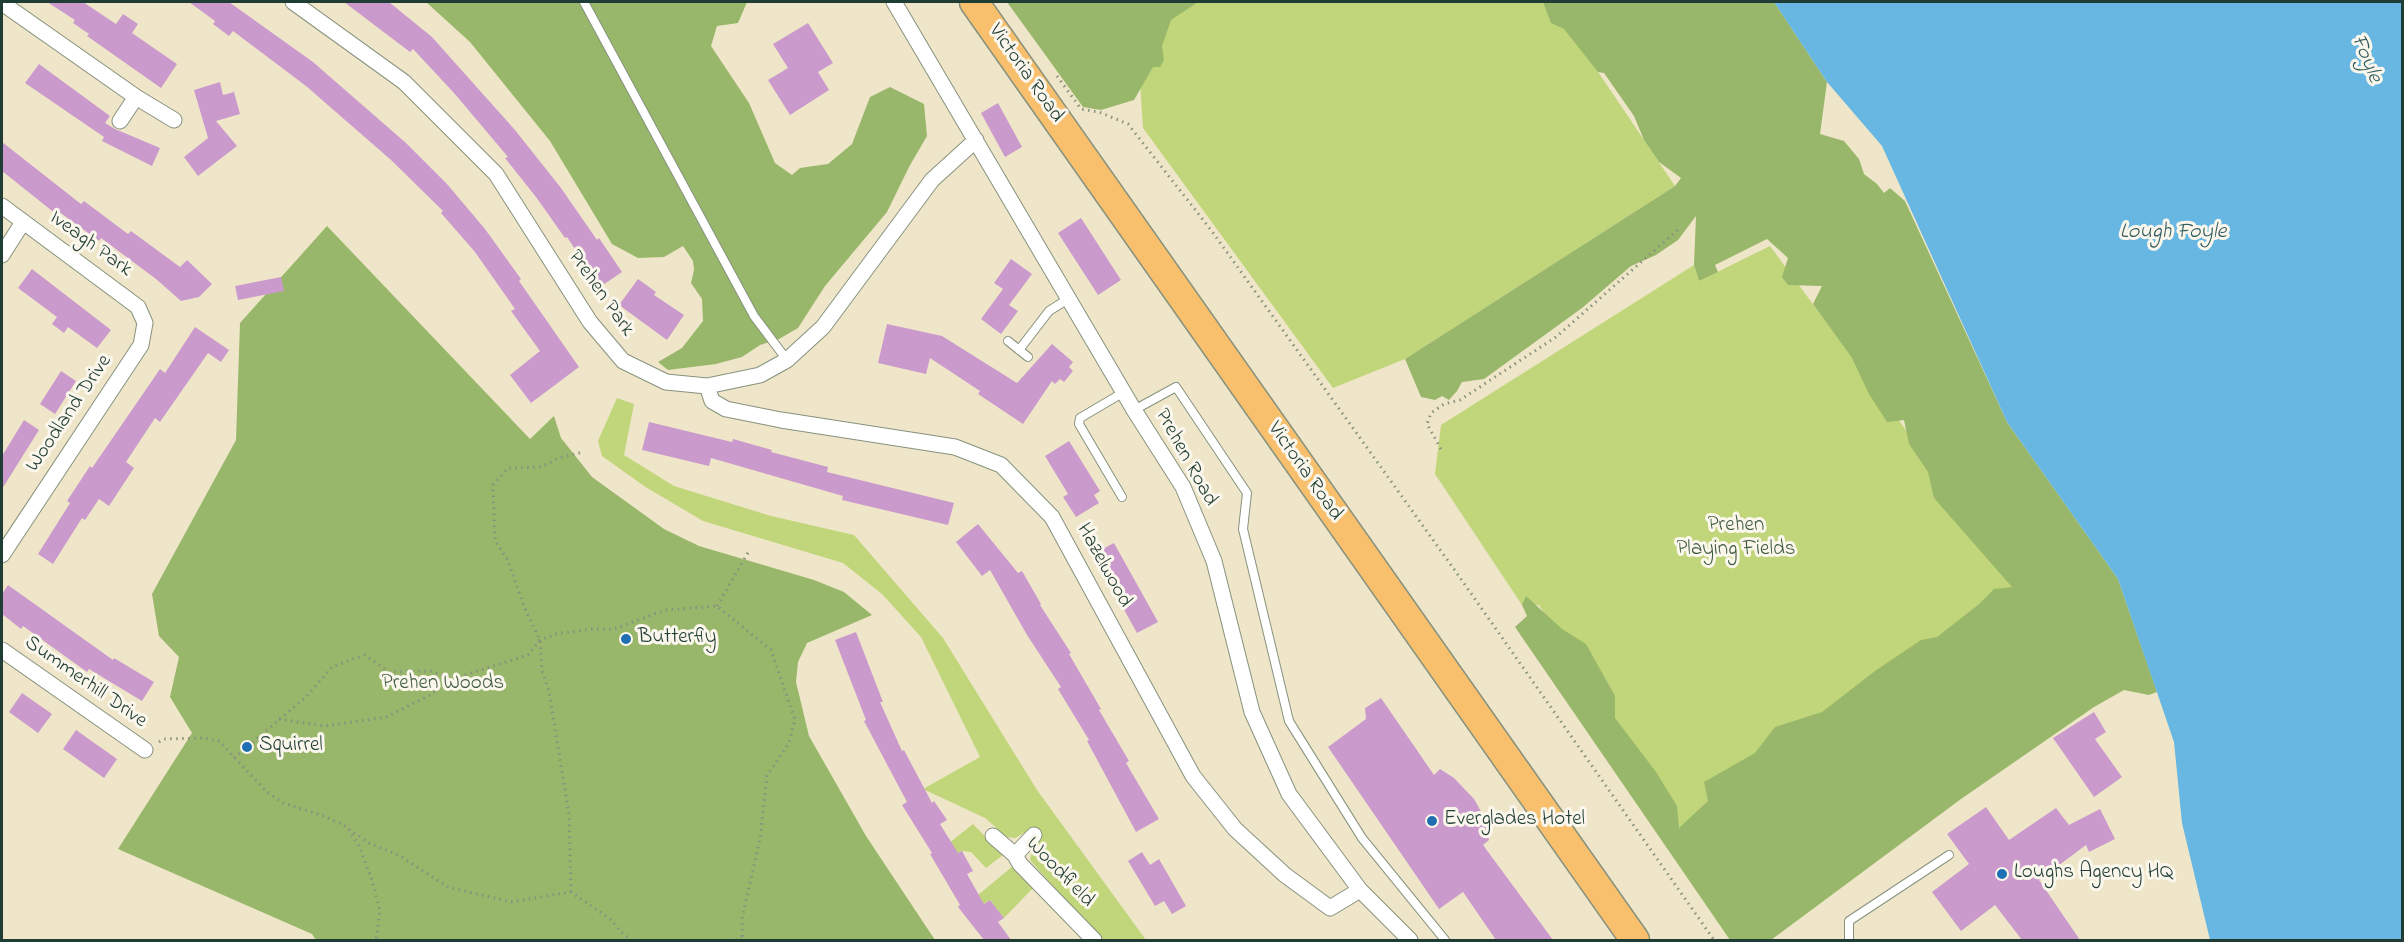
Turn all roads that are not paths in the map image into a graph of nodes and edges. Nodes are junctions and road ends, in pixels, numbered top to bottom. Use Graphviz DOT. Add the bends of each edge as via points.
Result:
graph roads {
  1 [pos="293,2"];
  2 [pos="584,2"];
  3 [pos="894,2"];
  4 [pos="974,2"];
  5 [pos="2,3"];
  6 [pos="136,97"];
  7 [pos="174,120"];
  8 [pos="120,121"];
  9 [pos="976,140"];
  10 [pos="2,206"];
  11 [pos="24,222"];
  12 [pos="2,255"];
  13 [pos="1068,299"];
  14 [pos="145,324"];
  15 [pos="1008,341"];
  16 [pos="1019,350"];
  17 [pos="1028,357"];
  18 [pos="788,360"];
  19 [pos="707,386"];
  20 [pos="1124,392"];
  21 [pos="1134,410"];
  22 [pos="1122,497"];
  23 [pos="2,555"];
  24 [pos="2,650"];
  25 [pos="145,750"];
  26 [pos="1034,835"];
  27 [pos="993,836"];
  28 [pos="1015,855"];
  29 [pos="1949,855"];
  30 [pos="1360,890"];
  31 [pos="1094,940"];
  32 [pos="1410,940"];
  33 [pos="1445,940"];
  34 [pos="1635,940"];
  35 [pos="1849,940"];
  1 -- 19 [label="street, Prehen Park" via="404,82 496,174 590,322 623,361 666,382"];
  2 -- 18 [label="lane" via="754,316"];
  3 -- 9 [label="street, Prehen Road"];
  4 -- 34 [label="highway, Victoria Road"];
  5 -- 6 [label="street"];
  6 -- 7 [label="street"];
  6 -- 8 [label="street"];
  9 -- 13 [label="street, Prehen Road"];
  9 -- 18 [label="street, Prehen Park" via="932,180 823,327"];
  10 -- 11 [label="street, Iveagh Park"];
  11 -- 12 [label="street"];
  11 -- 14 [label="street, Iveagh Park" via="138,306"];
  13 -- 16 [label="lane" via="1049,311"];
  13 -- 20 [label="street, Prehen Road"];
  14 -- 23 [label="street, Woodland Drive" via="141,345"];
  15 -- 16 [label="lane"];
  16 -- 17 [label="lane"];
  18 -- 19 [label="street, Prehen Park" via="760,375"];
  19 -- 30 [label="street, Hazelwood" via="712,401 726,408 956,447 1002,465 1052,517 1193,776 1235,830 1284,875 1330,908"];
  20 -- 21 [label="street, Prehen Road"];
  20 -- 22 [label="lane" via="1080,418 1079,424"];
  21 -- 30 [label="street, Prehen Road" via="1183,487 1214,561 1252,712 1289,794"];
  21 -- 33 [label="lane" via="1176,387 1247,493 1243,529 1289,721 1362,838"];
  24 -- 25 [label="street, Summerhill Drive"];
  26 -- 28 [label="street"];
  27 -- 28 [label="street, Woodfield"];
  28 -- 31 [label="street, Woodfield"];
  29 -- 35 [label="lane" via="1850,921"];
  30 -- 32 [label="street, Prehen Road"];
}
